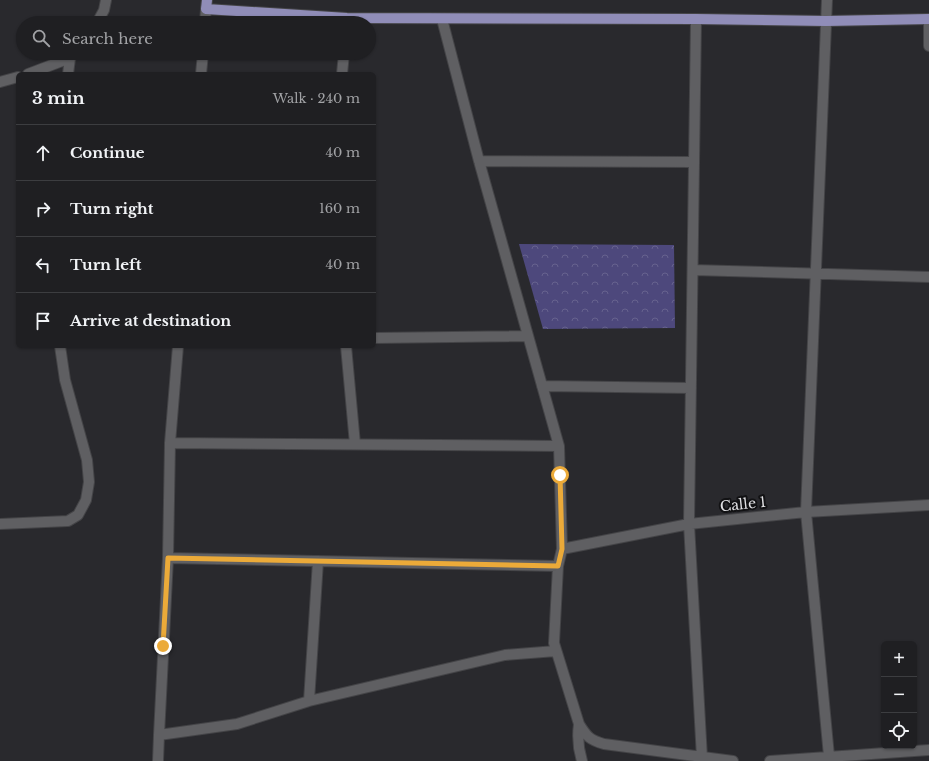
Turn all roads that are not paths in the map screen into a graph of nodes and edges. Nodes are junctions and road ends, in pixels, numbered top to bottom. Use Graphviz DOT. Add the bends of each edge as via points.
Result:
graph roads {
  1 [pos="106,0"];
  2 [pos="827,0"];
  3 [pos="207,4"];
  4 [pos="101,16"];
  5 [pos="206,16"];
  6 [pos="312,16"];
  7 [pos="696,18"];
  8 [pos="442,19"];
  9 [pos="929,19"];
  10 [pos="376,20"];
  11 [pos="826,21"];
  12 [pos="929,46"];
  13 [pos="62,60"];
  14 [pos="71,60"];
  15 [pos="202,60"];
  16 [pos="343,60"];
  17 [pos="33,72"];
  18 [pos="68,72"];
  19 [pos="201,72"];
  20 [pos="342,72"];
  21 [pos="16,78"];
  22 [pos="0,82"];
  23 [pos="479,161"];
  24 [pos="694,162"];
  25 [pos="693,270"];
  26 [pos="815,273"];
  27 [pos="929,277"];
  28 [pos="528,336"];
  29 [pos="376,338"];
  30 [pos="60,348"];
  31 [pos="178,348"];
  32 [pos="346,348"];
  33 [pos="542,386"];
  34 [pos="691,388"];
  35 [pos="170,443"];
  36 [pos="355,444"];
  37 [pos="559,446"];
  38 [pos="929,505"];
  39 [pos="806,512"];
  40 [pos="0,524"];
  41 [pos="689,524"];
  42 [pos="562,549"];
  43 [pos="168,558"];
  44 [pos="318,561"];
  45 [pos="558,566"];
  46 [pos="556,651"];
  47 [pos="309,701"];
  48 [pos="579,724"];
  49 [pos="159,735"];
  50 [pos="929,750"];
  51 [pos="829,756"];
  52 [pos="702,758"];
  53 [pos="158,761"];
  54 [pos="582,761"];
  55 [pos="733,761"];
  56 [pos="770,761"];
  1 -- 4 [label="street"];
  2 -- 11 [label="street"];
  3 -- 5 [label="street"];
  3 -- 6 [label="main road"];
  7 -- 8 [label="main road"];
  7 -- 11 [label="main road"];
  7 -- 24 [label="street"];
  8 -- 10 [label="main road"];
  8 -- 23 [label="street"];
  9 -- 11 [label="main road"];
  9 -- 12 [label="street"];
  11 -- 26 [label="street"];
  13 -- 17 [label="street"];
  14 -- 18 [label="street"];
  15 -- 19 [label="street"];
  16 -- 20 [label="street"];
  21 -- 22 [label="street"];
  23 -- 24 [label="street"];
  23 -- 28 [label="street"];
  24 -- 25 [label="street"];
  25 -- 26 [label="street"];
  25 -- 34 [label="street"];
  26 -- 27 [label="street"];
  26 -- 39 [label="street"];
  28 -- 29 [label="street"];
  28 -- 33 [label="street"];
  30 -- 40 [label="street" via="65,380 87,460 89,482 86,500 78,515 68,521"];
  31 -- 35 [label="street"];
  32 -- 36 [label="street"];
  33 -- 34 [label="street"];
  33 -- 37 [label="street"];
  34 -- 41 [label="street"];
  35 -- 36 [label="street"];
  35 -- 43 [label="street"];
  36 -- 37 [label="street"];
  37 -- 42 [label="street"];
  38 -- 39 [label="street, Calle 1"];
  39 -- 41 [label="street, Calle 1"];
  39 -- 51 [label="street"];
  41 -- 42 [label="street, Calle 1"];
  41 -- 52 [label="street"];
  42 -- 45 [label="street"];
  43 -- 44 [label="street"];
  43 -- 49 [label="street"];
  44 -- 45 [label="street"];
  44 -- 47 [label="street"];
  45 -- 46 [label="street" via="554,643"];
  46 -- 47 [label="street" via="505,654"];
  46 -- 48 [label="street"];
  47 -- 49 [label="street" via="237,724"];
  48 -- 52 [label="street" via="586,735 604,744"];
  48 -- 54 [label="street" via="577,737"];
  49 -- 53 [label="street"];
  50 -- 51 [label="street"];
  51 -- 56 [label="street"];
  52 -- 55 [label="street"];
}
